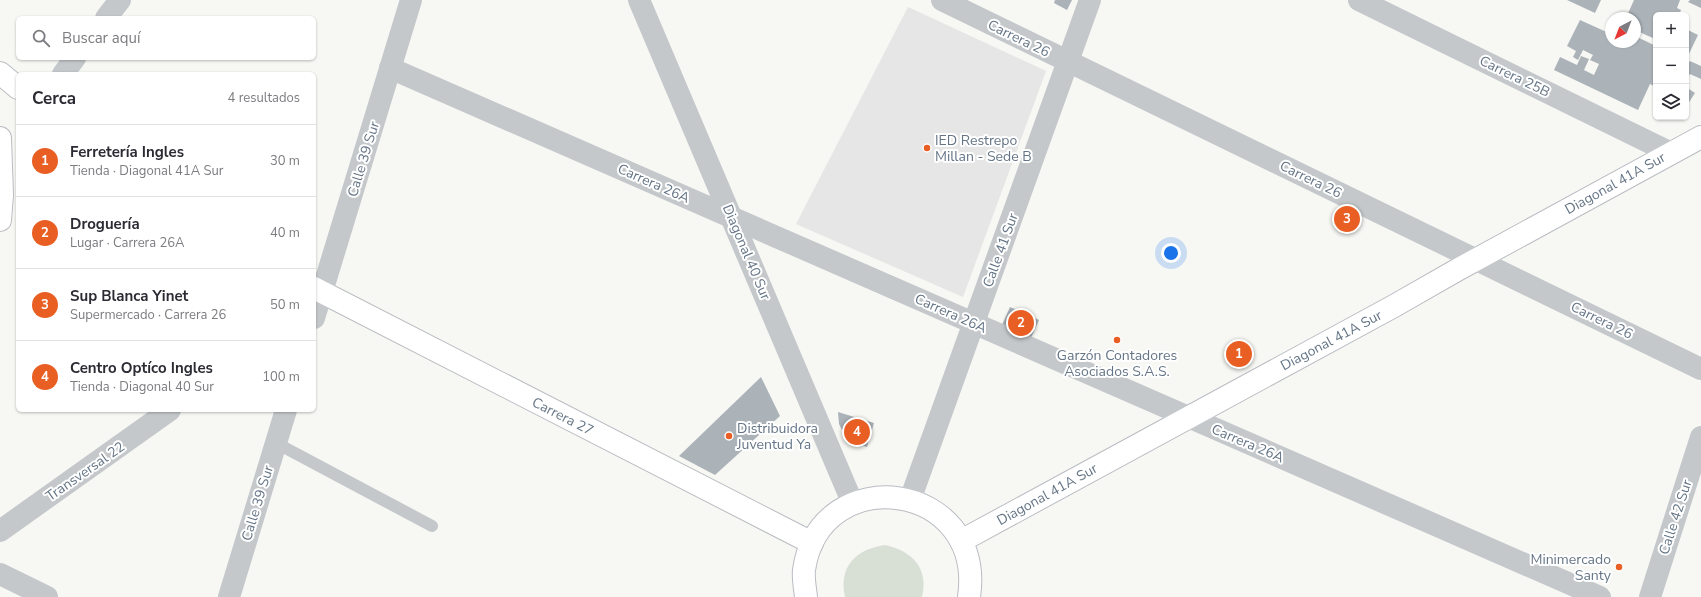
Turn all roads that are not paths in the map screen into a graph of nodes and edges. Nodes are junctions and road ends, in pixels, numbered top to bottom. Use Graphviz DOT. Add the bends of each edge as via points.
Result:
graph roads {
  1 [pos="120,0"];
  2 [pos="411,0"];
  3 [pos="640,0"];
  4 [pos="942,0"];
  5 [pos="1090,0"];
  6 [pos="1359,0"];
  7 [pos="108,16"];
  8 [pos="74,60"];
  9 [pos="1068,61"];
  10 [pos="390,68"];
  11 [pos="64,72"];
  12 [pos="0,73"];
  13 [pos="16,86"];
  14 [pos="1701,137"];
  15 [pos="0,138"];
  16 [pos="1671,153"];
  17 [pos="732,217"];
  18 [pos="0,220"];
  19 [pos="1476,259"];
  20 [pos="317,293"];
  21 [pos="974,323"];
  22 [pos="1701,369"];
  23 [pos="167,412"];
  24 [pos="285,412"];
  25 [pos="1188,417"];
  26 [pos="1701,436"];
  27 [pos="276,443"];
  28 [pos="910,500"];
  29 [pos="853,504"];
  30 [pos="432,526"];
  31 [pos="0,531"];
  32 [pos="961,541"];
  33 [pos="812,544"];
  34 [pos="0,574"];
  35 [pos="47,597"];
  36 [pos="228,597"];
  37 [pos="806,597"];
  38 [pos="968,597"];
  39 [pos="1600,597"];
  40 [pos="1650,597"];
  1 -- 7 [label="street"];
  2 -- 10 [label="street, Calle 39 Sur"];
  3 -- 17 [label="street, Diagonal 40 Sur"];
  4 -- 9 [label="street, Carrera 26"];
  5 -- 9 [label="street, Calle 41 Sur"];
  6 -- 16 [label="street, Carrera 25B"];
  8 -- 11 [label="street"];
  9 -- 19 [label="street, Carrera 26"];
  9 -- 21 [label="street, Calle 41 Sur"];
  10 -- 17 [label="street, Carrera 26A"];
  10 -- 20 [label="street, Calle 39 Sur"];
  12 -- 13 [label="street"];
  14 -- 16 [label="street, Diagonal 41A Sur"];
  15 -- 18 [label="street"];
  16 -- 19 [label="street, Diagonal 41A Sur"];
  17 -- 21 [label="street, Carrera 26A"];
  17 -- 29 [label="street, Diagonal 40 Sur"];
  19 -- 22 [label="street, Carrera 26"];
  19 -- 25 [label="street, Diagonal 41A Sur"];
  20 -- 33 [label="street, Carrera 27"];
  21 -- 25 [label="street, Carrera 26A"];
  21 -- 28 [label="street, Calle 41 Sur"];
  23 -- 31 [label="street, Transversal 22"];
  24 -- 27 [label="street, Calle 39 Sur"];
  25 -- 32 [label="street, Diagonal 41A Sur"];
  25 -- 39 [label="street, Carrera 26A"];
  26 -- 40 [label="street, Calle 42 Sur"];
  27 -- 30 [label="lane"];
  27 -- 36 [label="street, Calle 39 Sur"];
  28 -- 29 [label="street" via="892,496 872,498"];
  28 -- 32 [label="street" via="931,509 948,523"];
  29 -- 33 [label="street" via="836,513 822,527"];
  32 -- 38 [label="street" via="968,561 971,582"];
  33 -- 37 [label="street" via="804,570"];
  34 -- 35 [label="street"];
}
